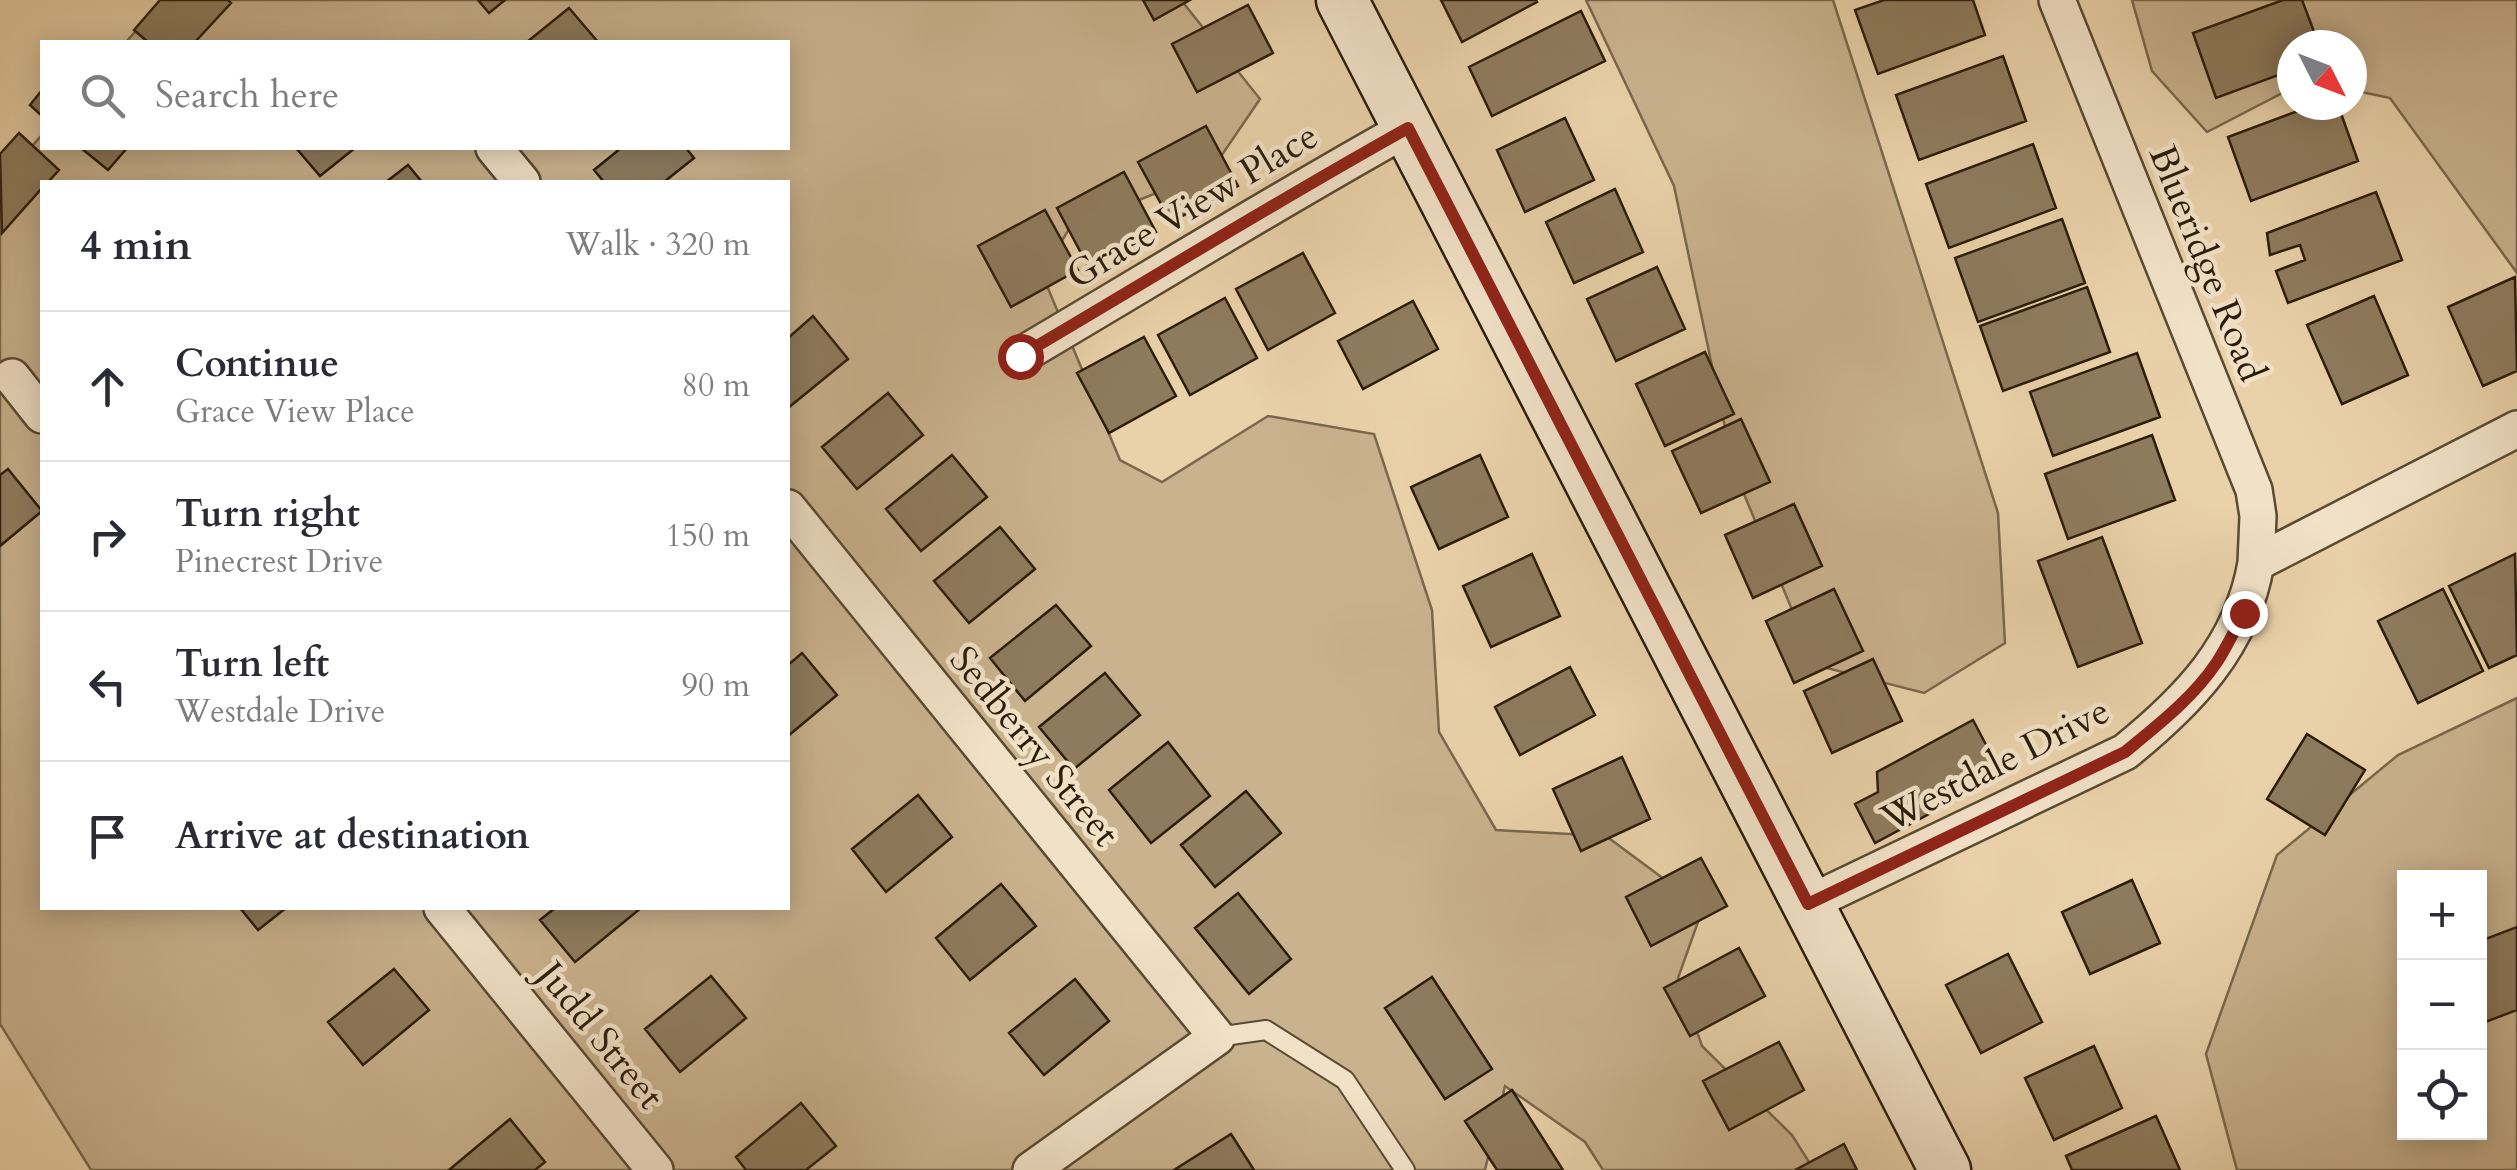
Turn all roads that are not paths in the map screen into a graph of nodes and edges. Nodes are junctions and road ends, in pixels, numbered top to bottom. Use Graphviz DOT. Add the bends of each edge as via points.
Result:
graph roads {
  1 [pos="1342,0"];
  2 [pos="2057,0"];
  3 [pos="1408,128"];
  4 [pos="496,150"];
  5 [pos="520,180"];
  6 [pos="1020,356"];
  7 [pos="12,376"];
  8 [pos="40,411"];
  9 [pos="2517,429"];
  10 [pos="790,510"];
  11 [pos="2256,563"];
  12 [pos="1808,904"];
  13 [pos="444,910"];
  14 [pos="1218,1038"];
  15 [pos="655,1170"];
  16 [pos="1030,1170"];
  17 [pos="1405,1170"];
  18 [pos="1946,1170"];
  1 -- 3 [label="street"];
  2 -- 11 [label="street, Blueridge Road" via="2254,490"];
  3 -- 6 [label="street, Grace View Place"];
  3 -- 12 [label="street"];
  4 -- 5 [label="street"];
  7 -- 8 [label="street"];
  9 -- 11 [label="street"];
  10 -- 14 [label="street, Sedberry Street"];
  11 -- 12 [label="street, Westdale Drive" via="2244,613 2219,660 2165,720 2125,752"];
  12 -- 18 [label="street"];
  13 -- 15 [label="street, Judd Street"];
  14 -- 16 [label="street"];
  14 -- 17 [label="lane" via="1266,1030 1345,1080"];
}
